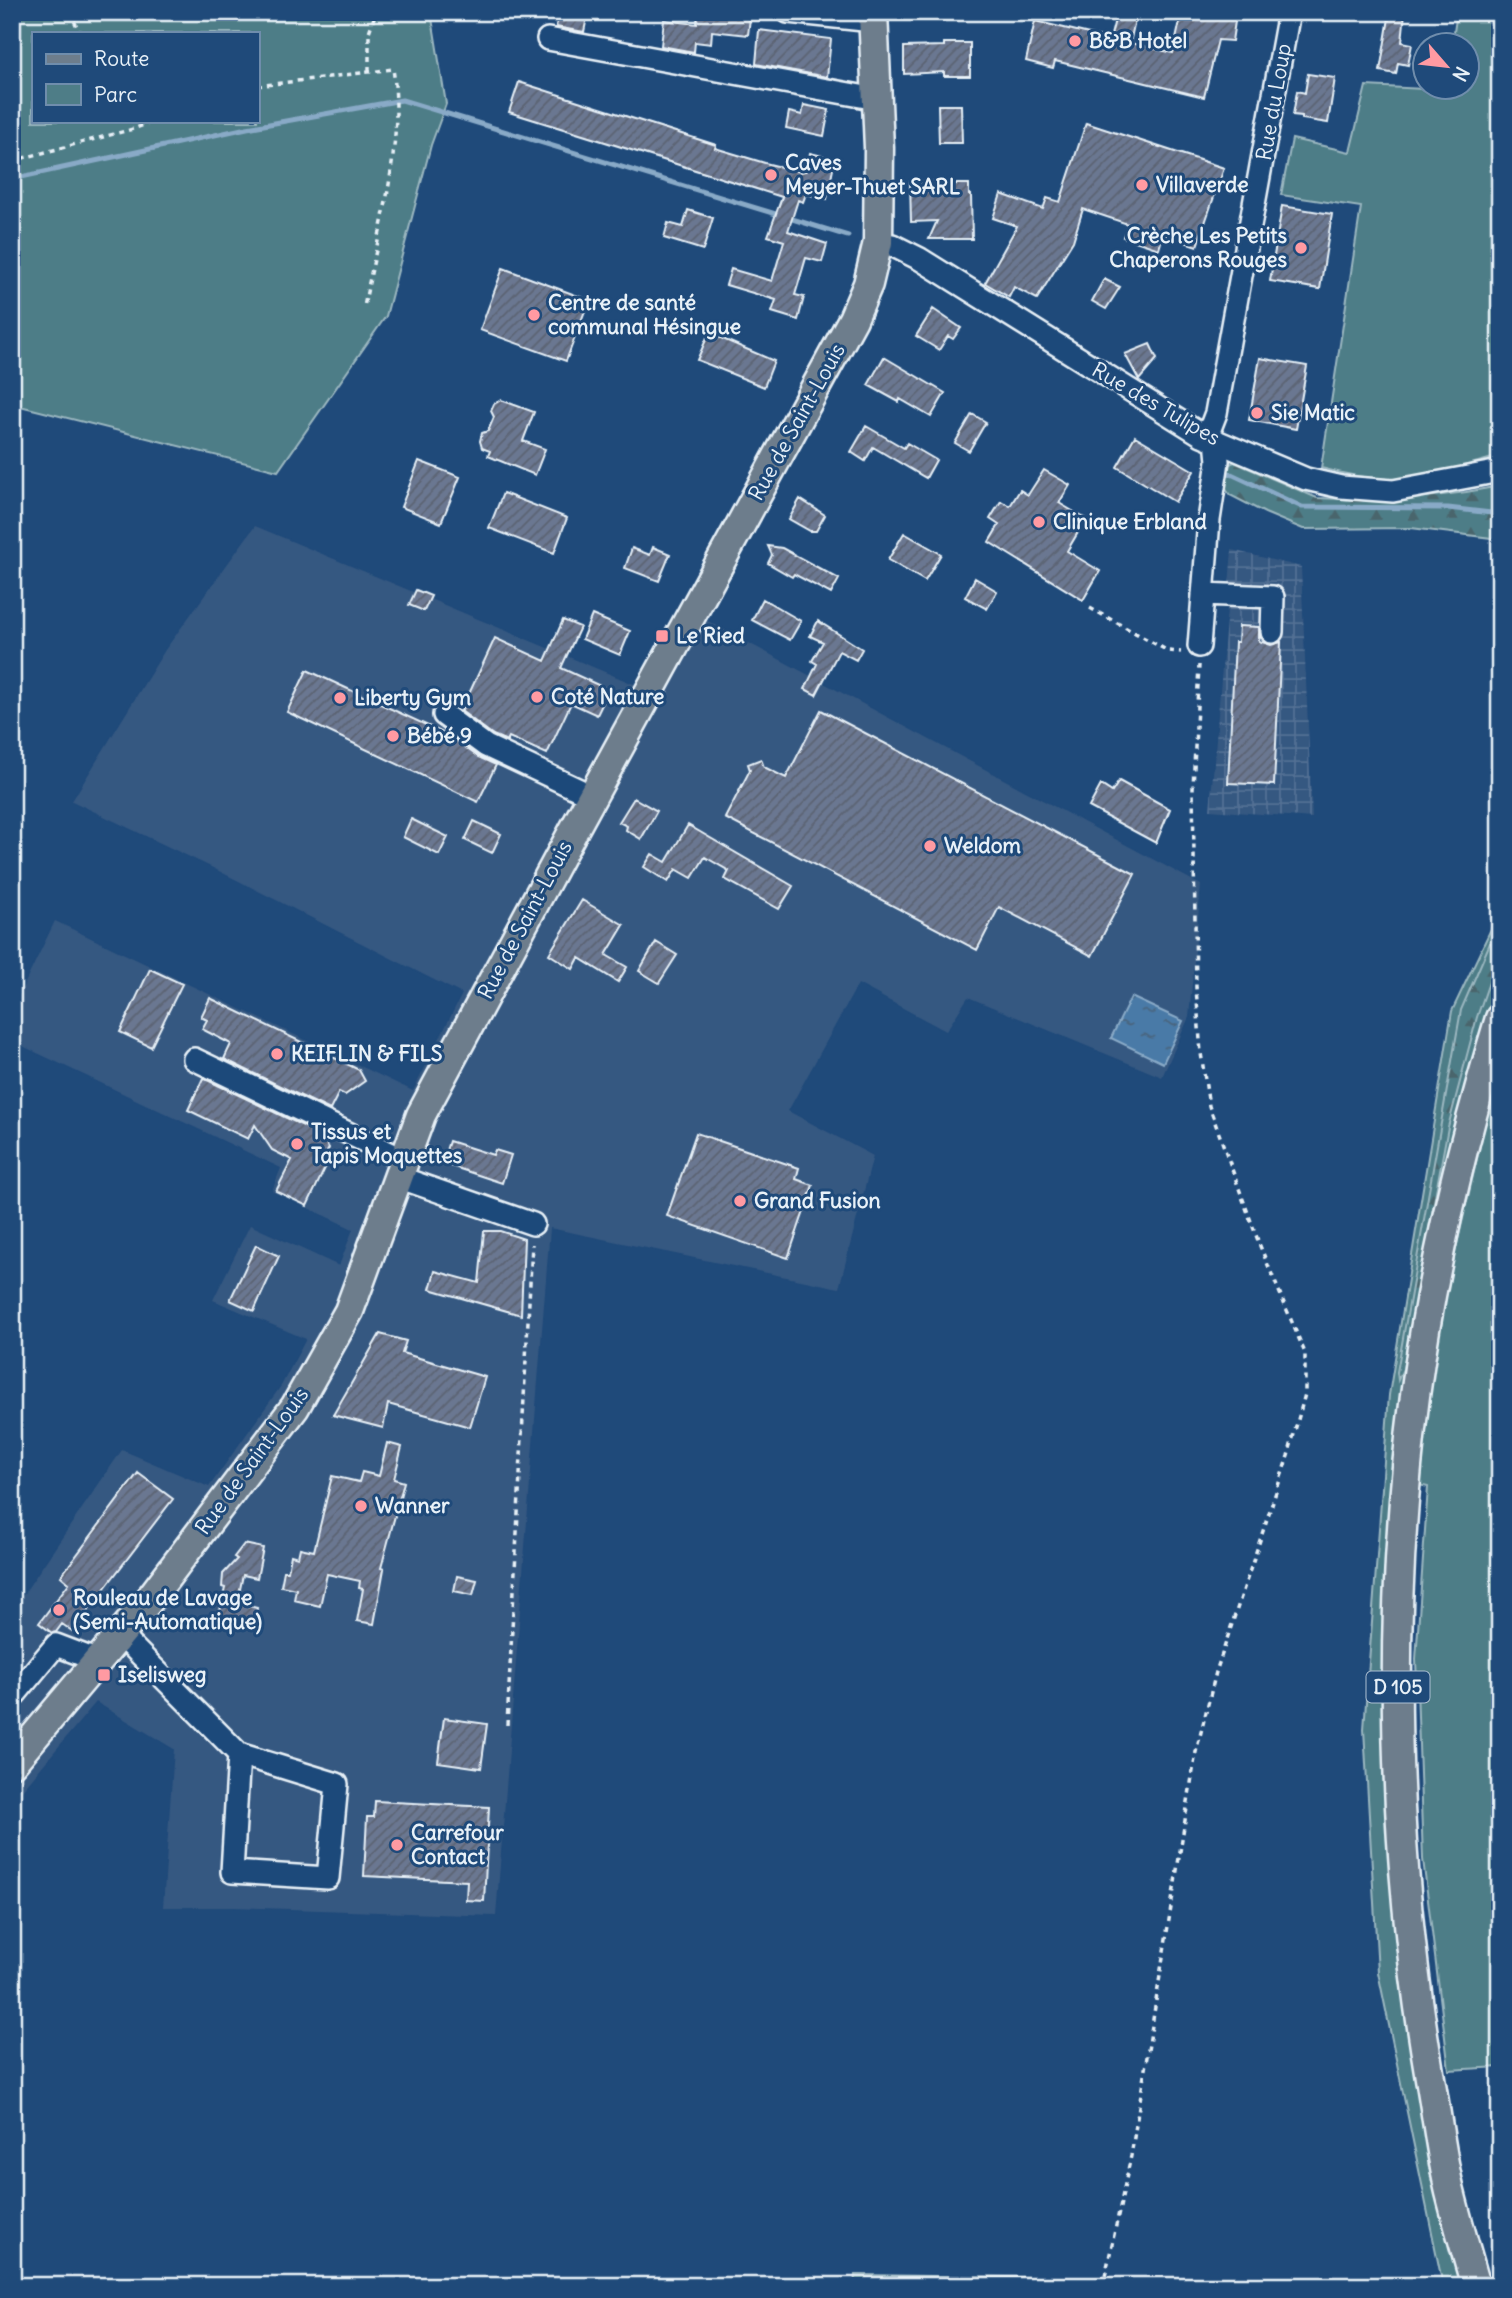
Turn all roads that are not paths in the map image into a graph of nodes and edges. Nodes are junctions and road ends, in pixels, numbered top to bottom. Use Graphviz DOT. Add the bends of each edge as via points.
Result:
graph roads {
  1 [pos="788,12"];
  2 [pos="1289,12"];
  3 [pos="873,17"];
  4 [pos="548,40"];
  5 [pos="877,99"];
  6 [pos="878,242"];
  7 [pos="1209,437"];
  8 [pos="1500,471"];
  9 [pos="1203,594"];
  10 [pos="1272,632"];
  11 [pos="1199,646"];
  12 [pos="444,715"];
  13 [pos="592,796"];
  14 [pos="1500,1018"];
  15 [pos="194,1059"];
  16 [pos="401,1168"];
  17 [pos="533,1224"];
  18 [pos="121,1635"];
  19 [pos="98,1661"];
  20 [pos="12,1698"];
  21 [pos="239,1754"];
  22 [pos="13,1760"];
  23 [pos="1476,2286"];
  1 -- 3 [label="street"];
  2 -- 7 [label="street, Rue du Loup"];
  3 -- 5 [label="main road, Rue de Saint-Louis"];
  4 -- 5 [label="street"];
  5 -- 6 [label="main road, Rue de Saint-Louis"];
  6 -- 7 [label="street, Rue des Tulipes" via="920,259"];
  6 -- 13 [label="main road, Rue de Saint-Louis" via="853,319"];
  7 -- 8 [label="street, Rue des Tulipes" via="1306,479 1341,487 1393,491"];
  7 -- 9 [label="street" via="1218,461"];
  9 -- 10 [label="street" via="1273,597"];
  9 -- 11 [label="street"];
  12 -- 13 [label="street" via="486,746"];
  13 -- 16 [label="main road, Rue de Saint-Louis" via="421,1115"];
  14 -- 23 [label="main road, D 105" via="1478,1088 1443,1236 1415,1398 1398,1573 1398,1810 1419,2012 1450,2190"];
  15 -- 16 [label="street"];
  16 -- 17 [label="street"];
  16 -- 18 [label="main road, Rue de Saint-Louis" via="349,1311 295,1407"];
  18 -- 19 [label="main road, Rue de Saint-Louis"];
  18 -- 21 [label="street"];
  19 -- 20 [label="street" via="56,1645"];
  19 -- 22 [label="main road, Rue de Saint-Louis"];
  21 -- 21 [label="street" via="232,1872 328,1878 337,1784"];
}
